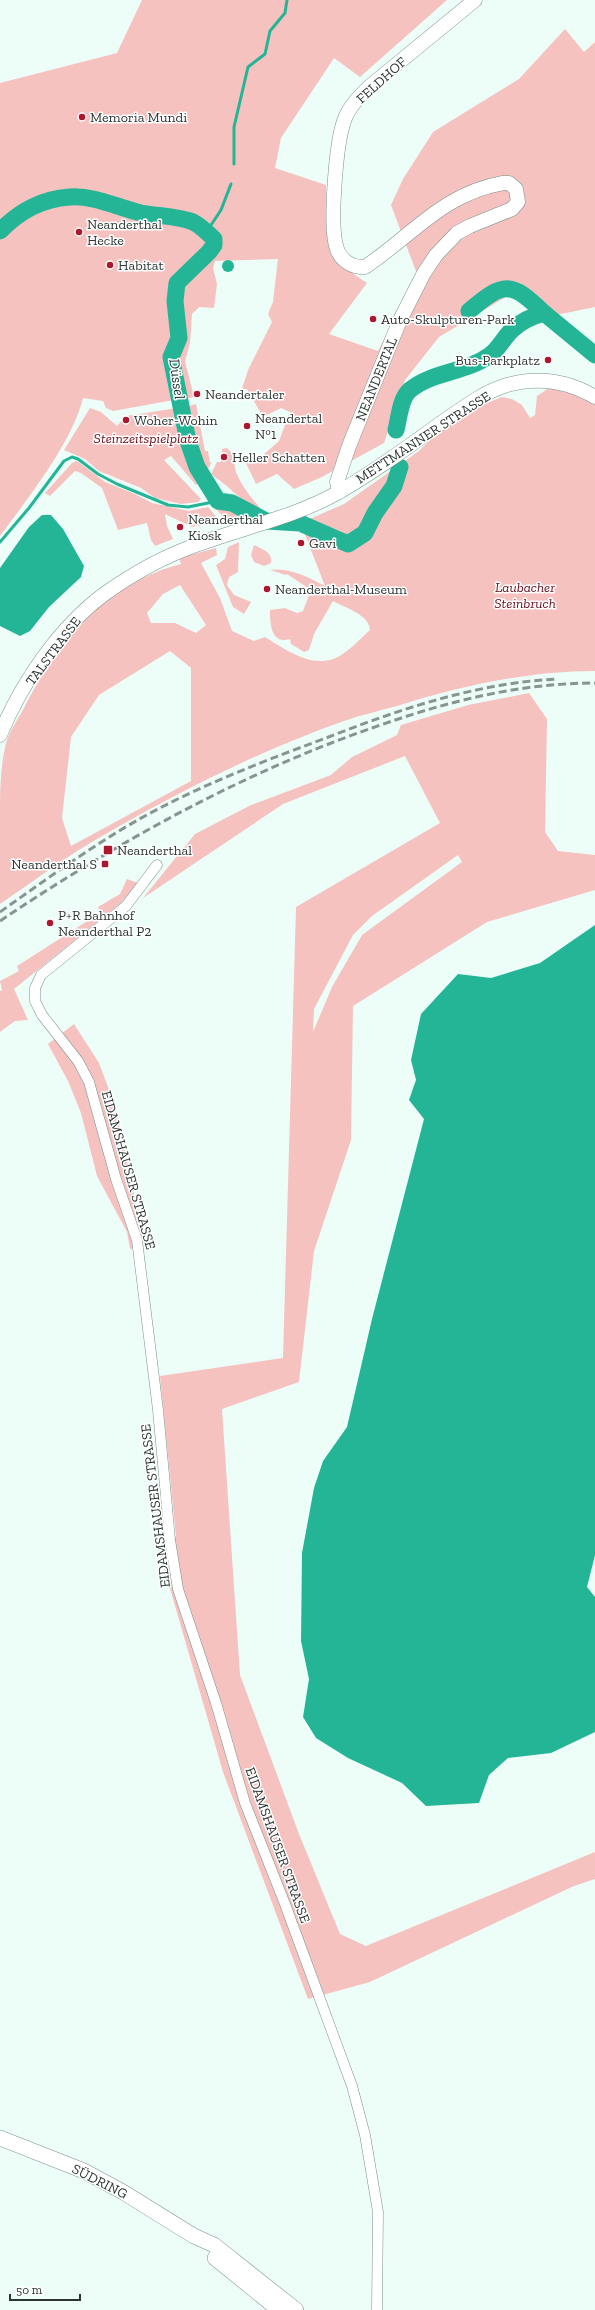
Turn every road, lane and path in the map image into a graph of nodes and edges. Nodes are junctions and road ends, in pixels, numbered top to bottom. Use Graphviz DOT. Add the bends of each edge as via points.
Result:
graph roads {
  1 [pos="475,0"];
  2 [pos="342,258"];
  3 [pos="595,397"];
  4 [pos="339,492"];
  5 [pos="276,518"];
  6 [pos="0,735"];
  7 [pos="158,865"];
  8 [pos="0,2138"];
  9 [pos="194,2236"];
  10 [pos="279,2310"];
  11 [pos="296,2310"];
  12 [pos="377,2310"];
  1 -- 2 [label="main road, FELDHOF" via="385,72 355,101 344,120 338,141 334,208 335,242"];
  2 -- 4 [label="main road, NEANDERTAL" via="354,266 365,267 425,218 458,198 503,183 513,185 518,193 516,207 457,233 436,255 424,273 400,320 349,446 337,482"];
  3 -- 4 [label="main road, METTMANNER STRASSE" via="576,387 558,382 522,382 503,387 474,401"];
  4 -- 5 [label="main road, METTMANNER STRASSE"];
  5 -- 6 [label="main road, TALSTRASSE" via="176,552 129,577 102,596 74,621 48,653 15,703"];
  7 -- 12 [label="street, EIDAMSHAUSER STRASSE" via="126,906 41,975 34,994 42,1015 78,1061 89,1082 136,1240 158,1410 170,1540 178,1589 216,1703 245,1803 352,2086 365,2135 378,2212"];
  8 -- 9 [label="main road, SÜDRING" via="84,2171"];
  9 -- 10 [label="main road, SÜDRING" via="208,2252"];
  9 -- 11 [label="main road, SÜDRING" via="214,2245"];
}
